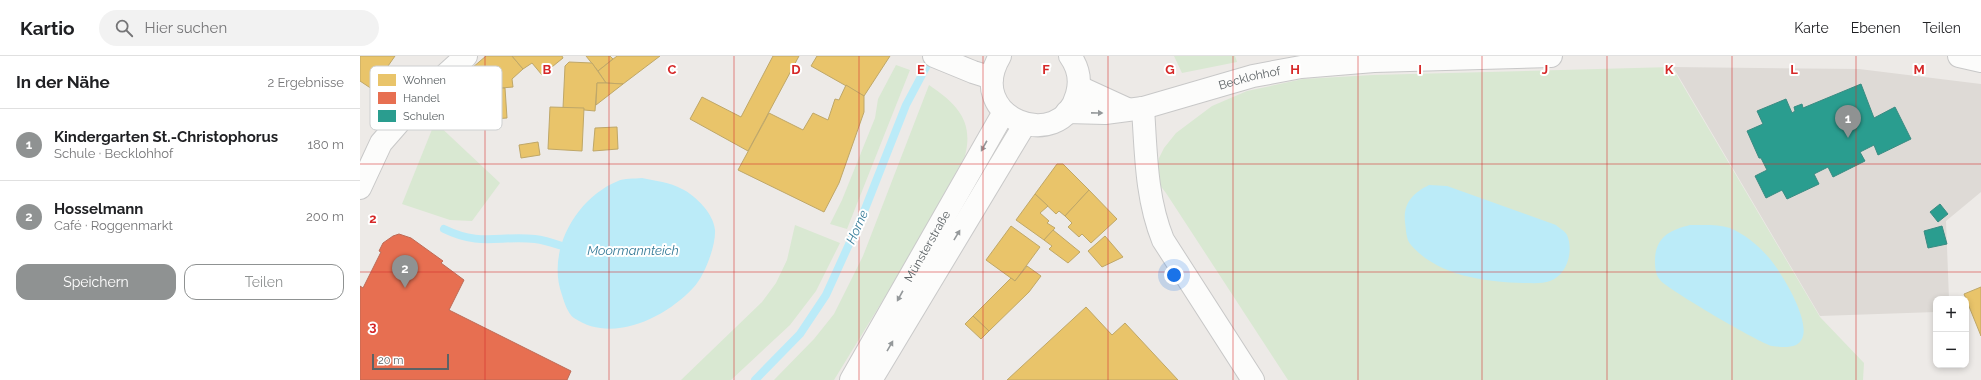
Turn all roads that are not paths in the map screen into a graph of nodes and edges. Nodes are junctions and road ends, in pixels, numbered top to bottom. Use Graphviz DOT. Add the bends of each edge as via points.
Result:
graph roads {
  1 [pos="466,56"];
  2 [pos="1000,56"];
  3 [pos="1070,56"];
  4 [pos="1551,56"];
  5 [pos="1959,56"];
  6 [pos="939,58"];
  7 [pos="1981,61"];
  8 [pos="455,66"];
  9 [pos="992,78"];
  10 [pos="1079,87"];
  11 [pos="1135,109"];
  12 [pos="1004,112"];
  13 [pos="1067,112"];
  14 [pos="1025,124"];
  15 [pos="392,130"];
  16 [pos="360,188"];
  17 [pos="851,380"];
  18 [pos="871,380"];
  19 [pos="1253,380"];
  1 -- 8 [label="street"];
  2 -- 9 [label="street" via="994,65"];
  3 -- 10 [label="street" via="1078,74"];
  4 -- 11 [label="street, Becklohhof" via="1374,61 1301,67 1253,76"];
  5 -- 7 [label="street"];
  6 -- 9 [label="street"];
  9 -- 12 [label="street" via="994,96"];
  10 -- 11 [label="street"];
  10 -- 13 [label="street" via="1076,99"];
  13 -- 11 [label="street, Becklohhof, one-way" via="1106,113"];
  11 -- 19 [label="street" via="1154,218 1160,232"];
  12 -- 14 [label="street" via="1013,120"];
  12 -- 17 [label="street, Münsterstraße, one-way"];
  13 -- 14 [label="street" via="1050,123 1037,126"];
  18 -- 14 [label="street, Münsterstraße, one-way"];
  15 -- 16 [label="street" via="381,143"];
}
